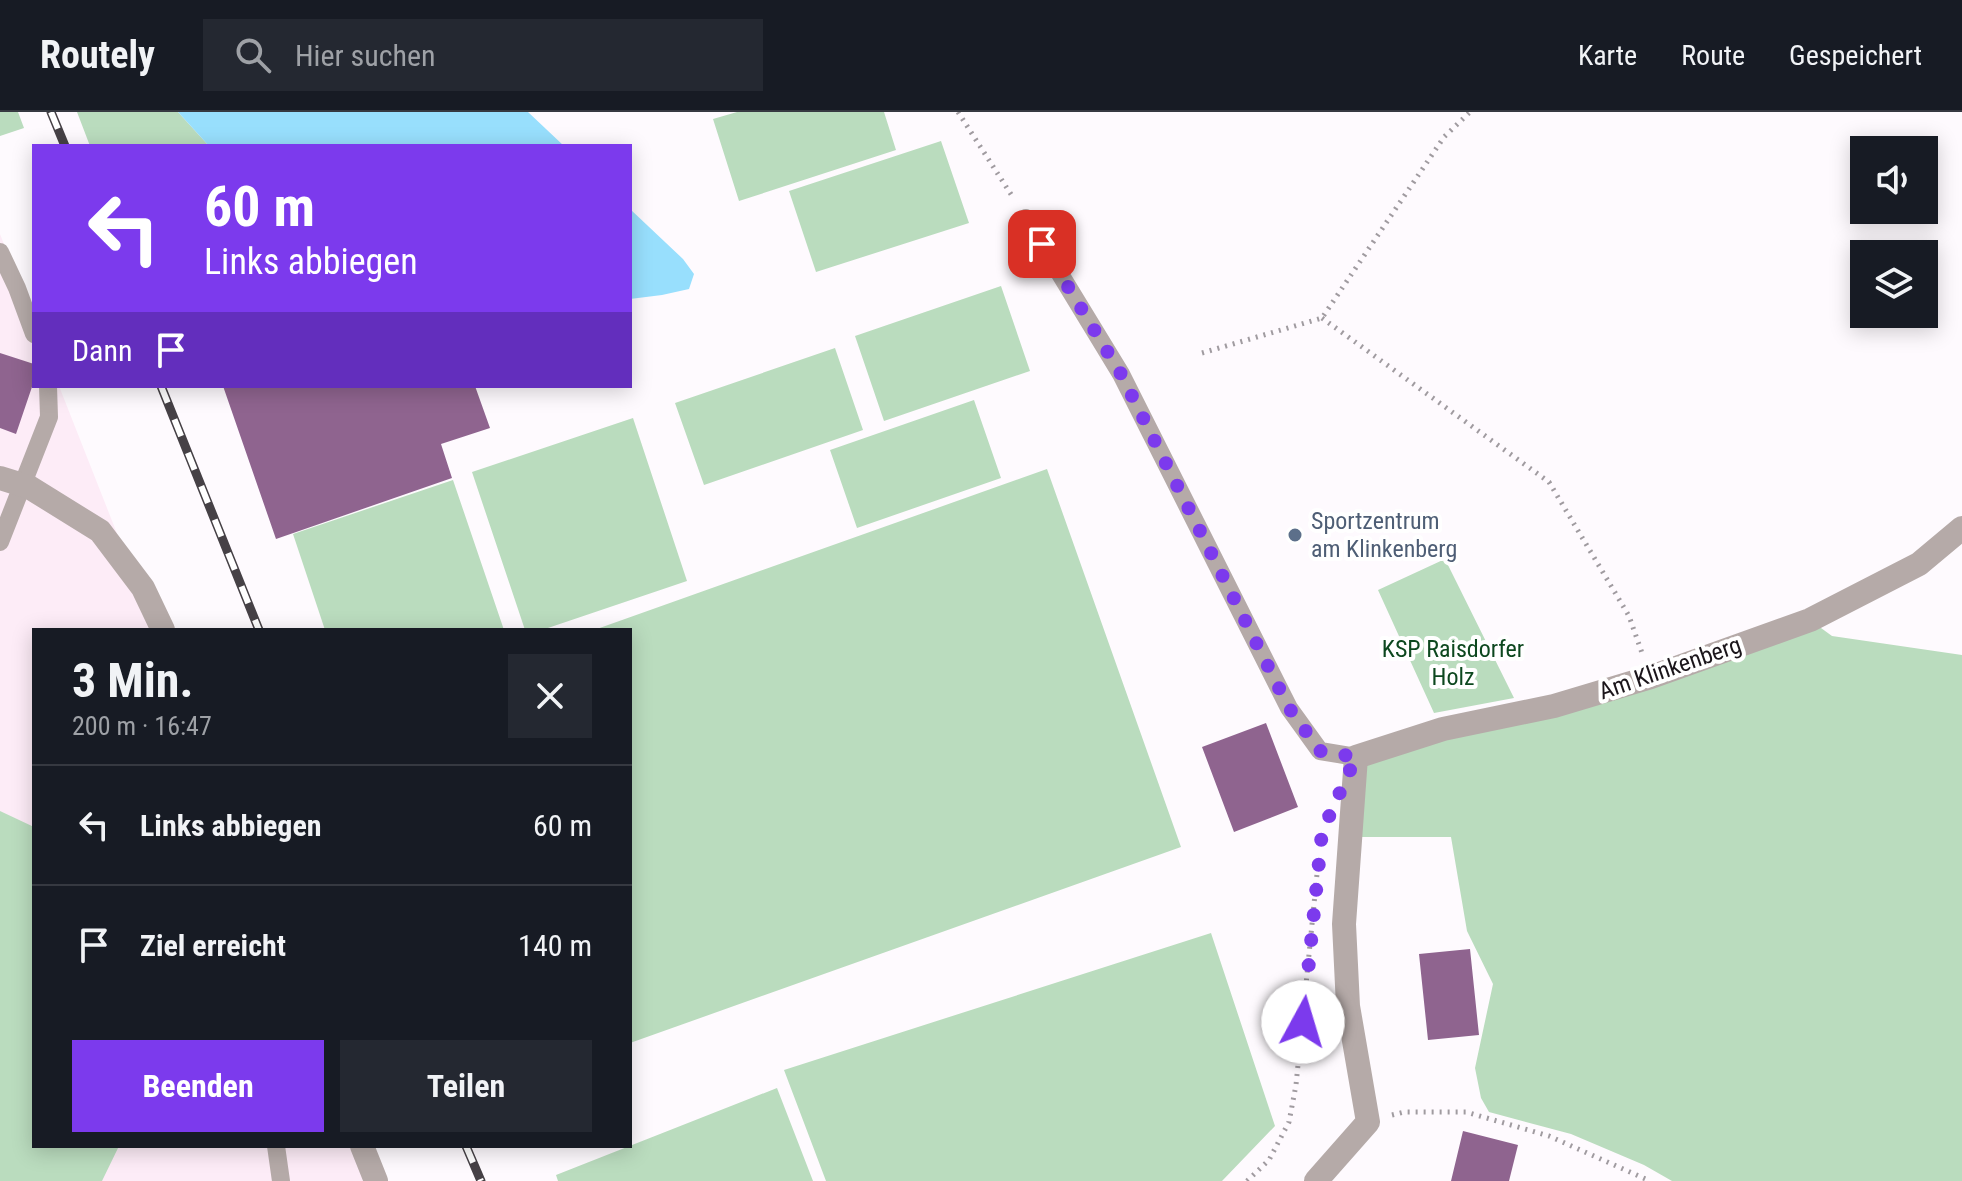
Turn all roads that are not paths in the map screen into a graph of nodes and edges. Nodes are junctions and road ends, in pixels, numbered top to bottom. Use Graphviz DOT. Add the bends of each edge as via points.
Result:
graph roads {
  1 [pos="1026,218"];
  2 [pos="0,252"];
  3 [pos="32,329"];
  4 [pos="48,388"];
  5 [pos="11,481"];
  6 [pos="1962,528"];
  7 [pos="0,542"];
  8 [pos="162,628"];
  9 [pos="1356,757"];
  10 [pos="276,1148"];
  11 [pos="363,1148"];
  12 [pos="281,1181"];
  13 [pos="376,1181"];
  14 [pos="1316,1181"];
  1 -- 9 [label="lane" via="1121,374 1289,708 1320,751"];
  2 -- 3 [label="lane"];
  4 -- 5 [label="lane" via="49,417"];
  5 -- 7 [label="lane"];
  5 -- 8 [label="street" via="100,531 143,588"];
  6 -- 9 [label="street, Am Klinkenberg" via="1919,564 1810,620 1651,677 1554,706 1443,729"];
  9 -- 14 [label="street" via="1344,924 1348,1006 1368,1122"];
  10 -- 12 [label="lane"];
  11 -- 13 [label="street"];
}
